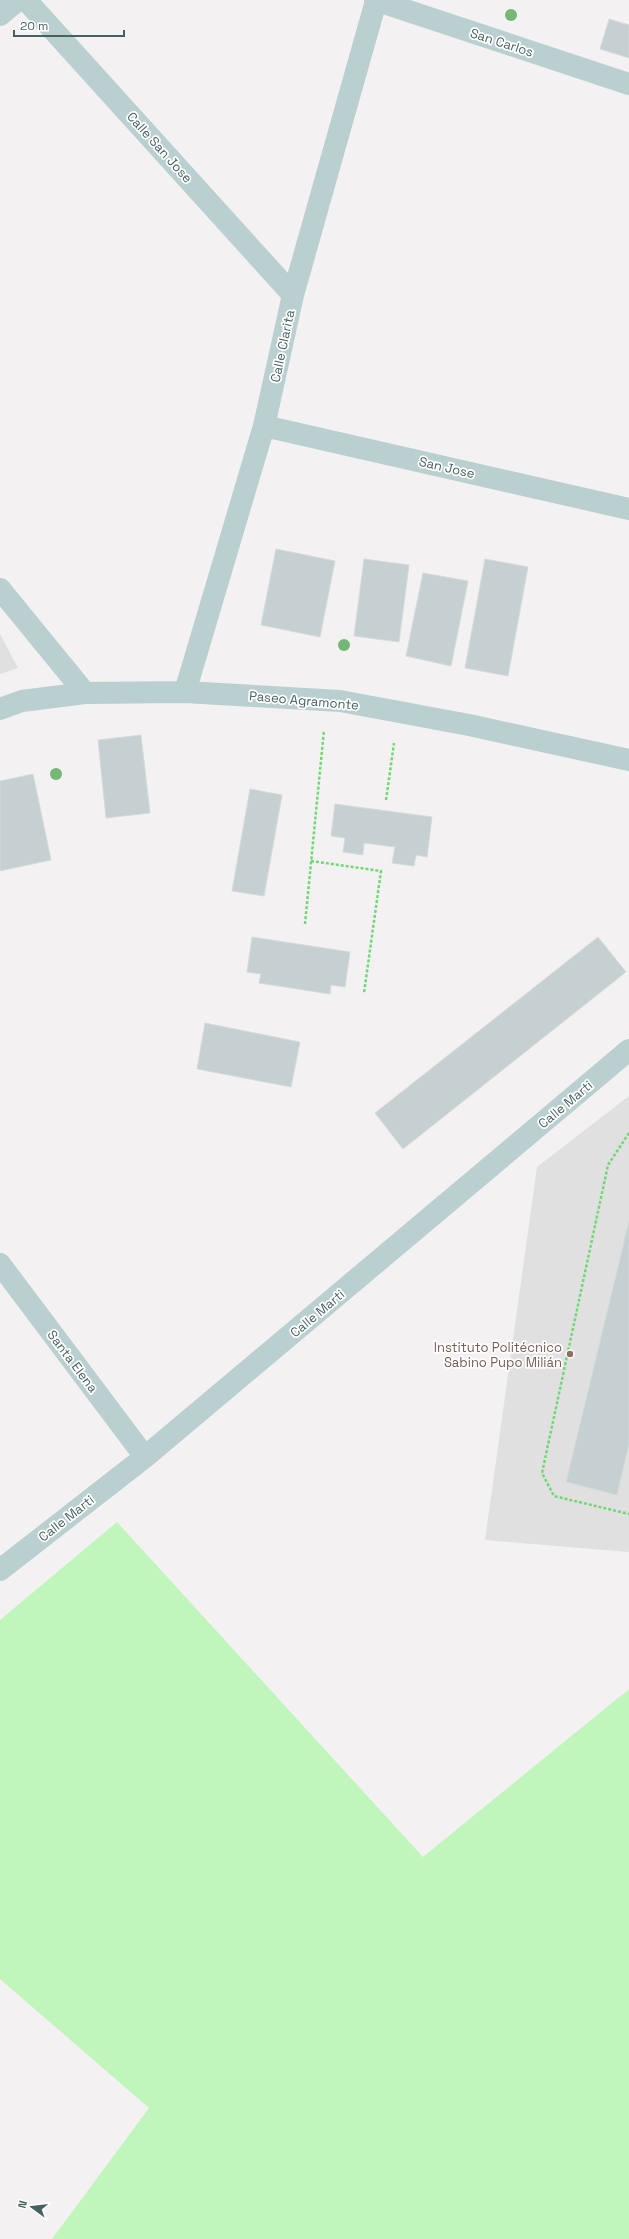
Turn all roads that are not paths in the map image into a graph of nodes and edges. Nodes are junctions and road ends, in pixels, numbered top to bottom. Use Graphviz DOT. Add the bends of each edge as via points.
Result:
graph roads {
  1 [pos="18,0"];
  2 [pos="26,0"];
  3 [pos="376,0"];
  4 [pos="0,15"];
  5 [pos="629,84"];
  6 [pos="293,295"];
  7 [pos="264,426"];
  8 [pos="629,509"];
  9 [pos="0,589"];
  10 [pos="185,692"];
  11 [pos="85,693"];
  12 [pos="0,709"];
  13 [pos="629,760"];
  14 [pos="629,1050"];
  15 [pos="0,1264"];
  16 [pos="145,1457"];
  17 [pos="0,1570"];
  1 -- 4 [label="street"];
  2 -- 6 [label="street, Calle San Jose"];
  3 -- 5 [label="street, San Carlos"];
  3 -- 6 [label="street, Calle Clarita"];
  6 -- 7 [label="street, Calle Clarita"];
  7 -- 8 [label="street, San Jose"];
  7 -- 10 [label="street, Calle Clarita"];
  9 -- 11 [label="street"];
  10 -- 11 [label="street, Paseo Agramonte"];
  10 -- 13 [label="street, Paseo Agramonte" via="326,700 469,725"];
  11 -- 12 [label="street, Paseo Agramonte" via="22,701"];
  14 -- 16 [label="street, Calle Marti"];
  15 -- 16 [label="street, Santa Elena"];
  16 -- 17 [label="street, Calle Marti"];
}
